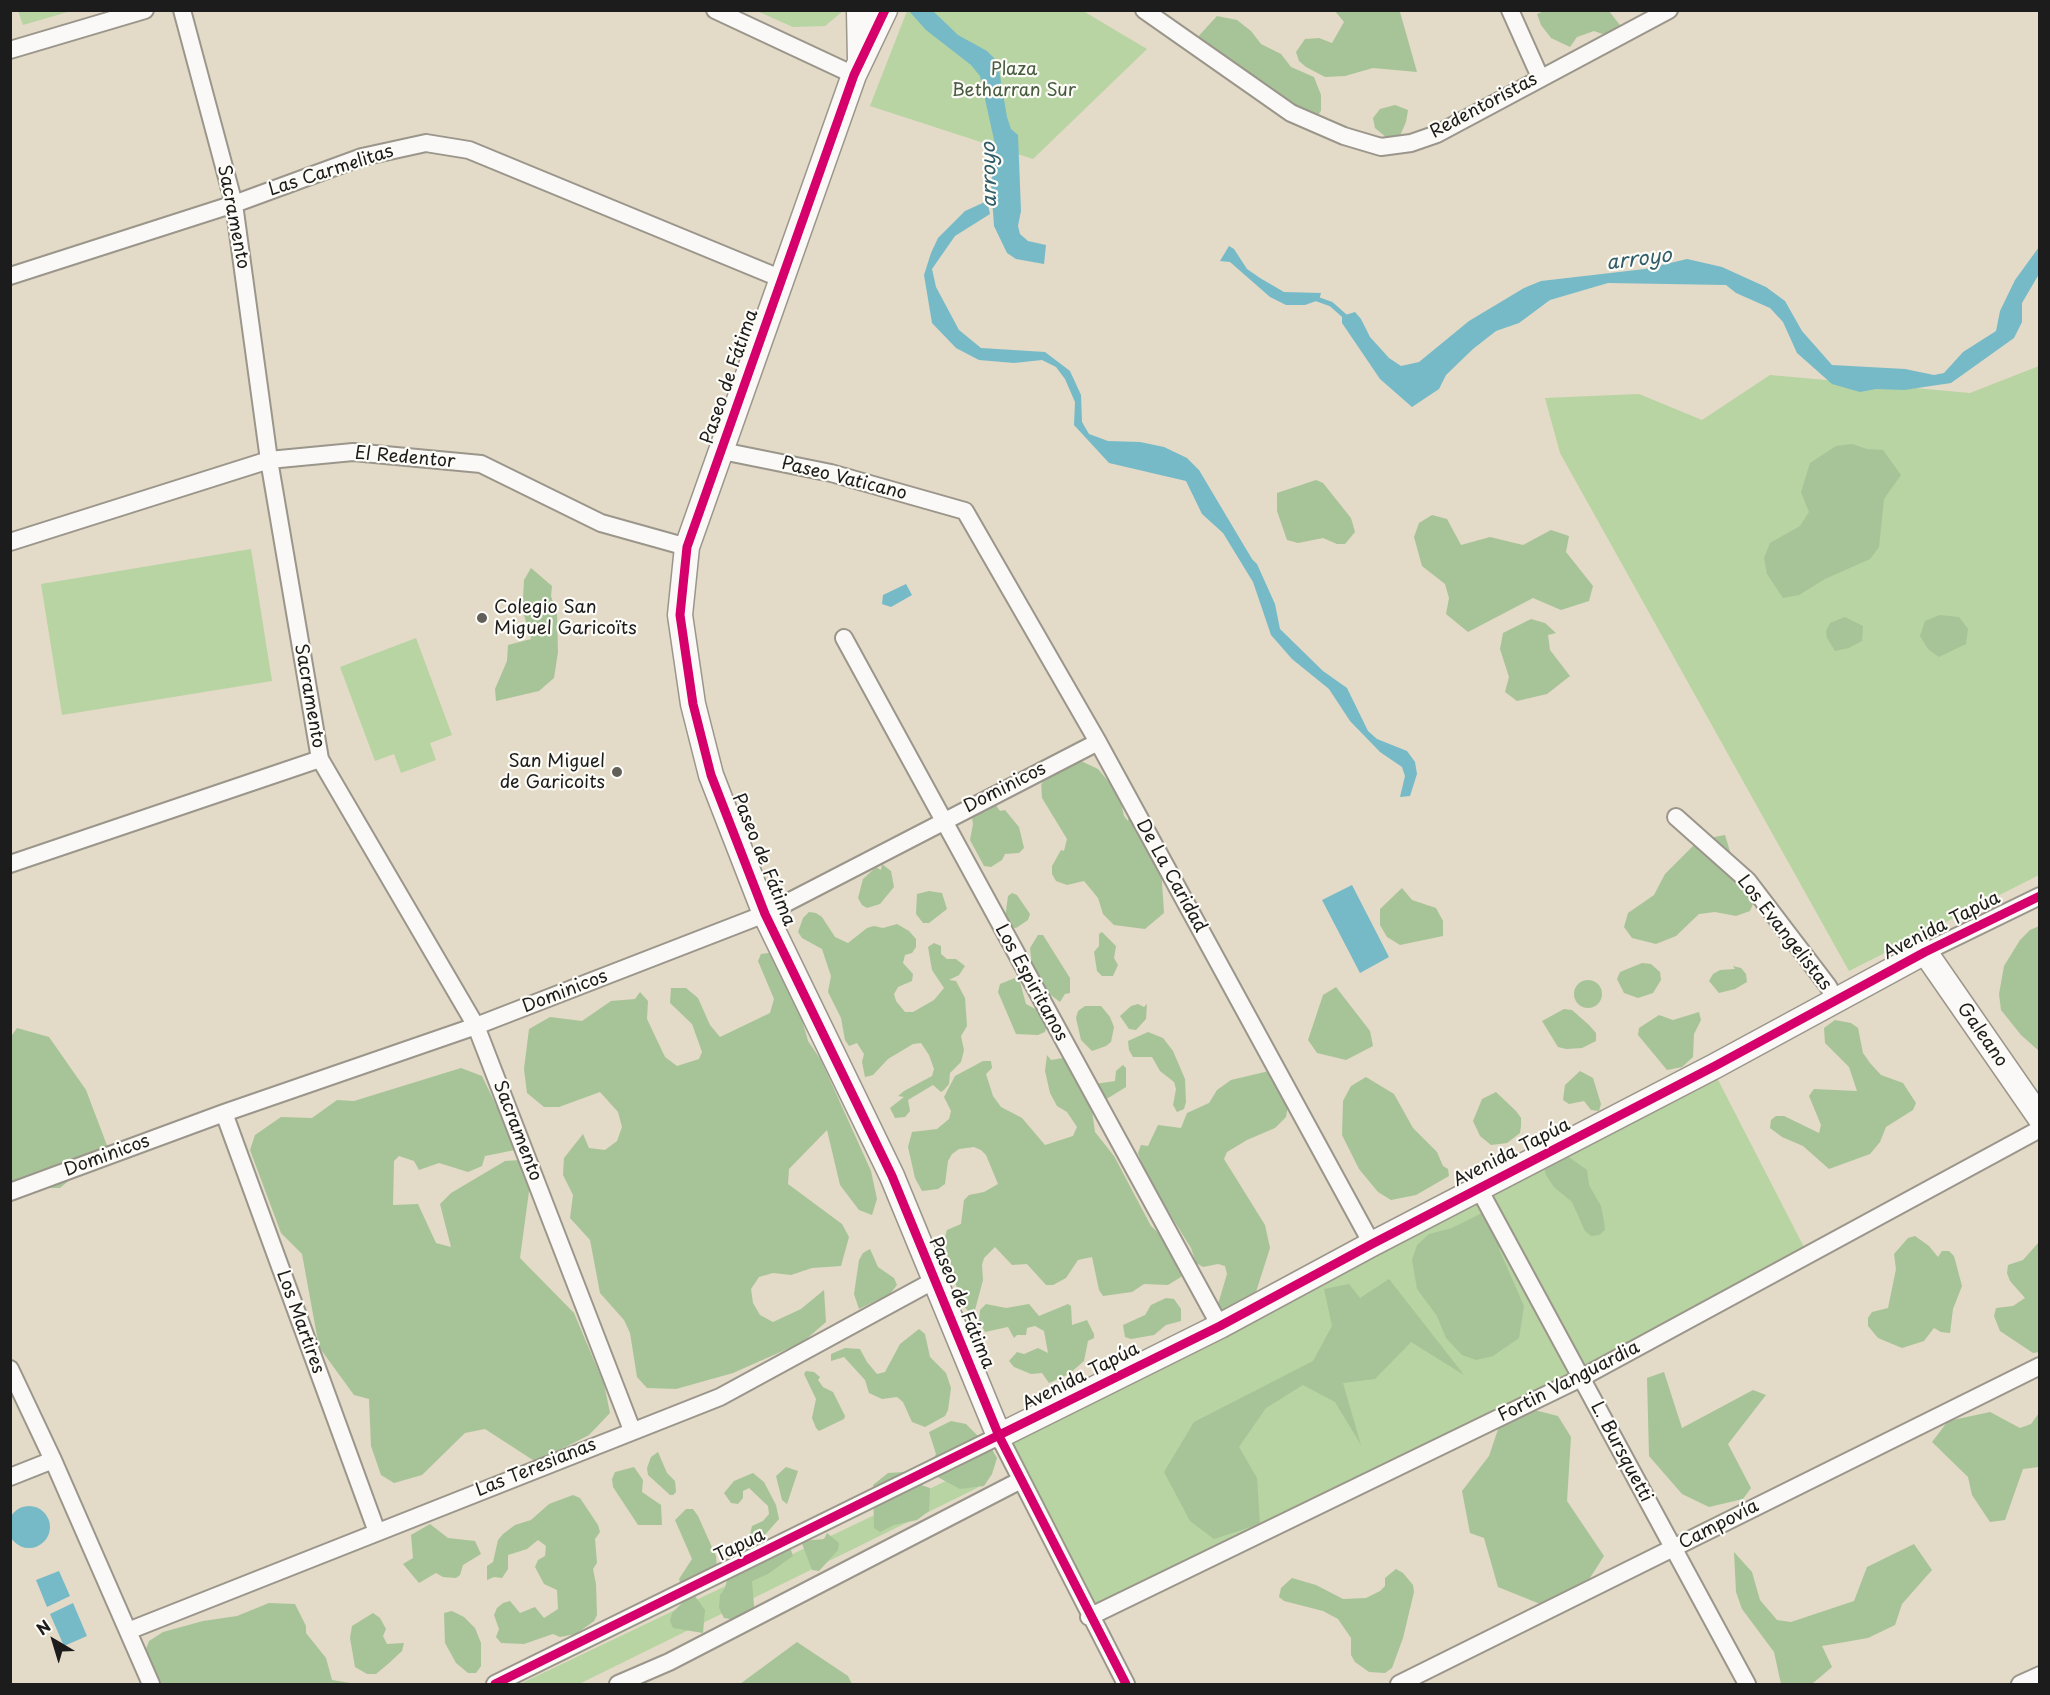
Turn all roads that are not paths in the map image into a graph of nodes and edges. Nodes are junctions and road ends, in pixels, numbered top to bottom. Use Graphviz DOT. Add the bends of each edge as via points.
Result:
graph roads {
  1 [pos="145,10"];
  2 [pos="182,10"];
  3 [pos="715,10"];
  4 [pos="859,10"];
  5 [pos="885,10"];
  6 [pos="1144,10"];
  7 [pos="1510,10"];
  8 [pos="1669,10"];
  9 [pos="10,50"];
  10 [pos="857,68"];
  11 [pos="1540,77"];
  12 [pos="234,204"];
  13 [pos="10,276"];
  14 [pos="782,279"];
  15 [pos="722,451"];
  16 [pos="270,460"];
  17 [pos="965,511"];
  18 [pos="10,542"];
  19 [pos="687,547"];
  20 [pos="844,638"];
  21 [pos="1098,742"];
  22 [pos="320,759"];
  23 [pos="1676,817"];
  24 [pos="942,820"];
  25 [pos="10,864"];
  26 [pos="2040,896"];
  27 [pos="765,914"];
  28 [pos="1925,952"];
  29 [pos="1836,1001"];
  30 [pos="476,1026"];
  31 [pos="224,1113"];
  32 [pos="2040,1118"];
  33 [pos="2040,1129"];
  34 [pos="1479,1189"];
  35 [pos="10,1192"];
  36 [pos="1372,1244"];
  37 [pos="933,1281"];
  38 [pos="1220,1326"];
  39 [pos="2040,1366"];
  40 [pos="10,1369"];
  41 [pos="1581,1377"];
  42 [pos="632,1430"];
  43 [pos="999,1437"];
  44 [pos="53,1460"];
  45 [pos="10,1478"];
  46 [pos="1021,1480"];
  47 [pos="377,1532"];
  48 [pos="1673,1549"];
  49 [pos="1089,1617"];
  50 [pos="128,1631"];
  51 [pos="2040,1675"];
  52 [pos="151,1684"];
  53 [pos="495,1684"];
  54 [pos="618,1684"];
  55 [pos="1126,1684"];
  56 [pos="1399,1684"];
  57 [pos="1747,1684"];
  58 [pos="2020,1684"];
  1 -- 9 [label="street"];
  2 -- 12 [label="street, Sacramento"];
  3 -- 10 [label="street"];
  4 -- 10 [label="street, Paseo de Fátima"];
  5 -- 10 [label="street, Paseo de Fátima"];
  6 -- 11 [label="street, Redentoristas" via="1291,113 1381,147 1437,134"];
  7 -- 11 [label="street"];
  8 -- 11 [label="street, Redentoristas"];
  10 -- 14 [label="street, Paseo de Fátima"];
  12 -- 13 [label="street, Las Carmelitas"];
  12 -- 14 [label="street, Las Carmelitas" via="362,158 426,143 451,145 627,213"];
  12 -- 16 [label="street, Sacramento"];
  14 -- 15 [label="street, Paseo de Fátima"];
  15 -- 17 [label="street, Paseo Vaticano" via="831,473"];
  15 -- 19 [label="street, Paseo de Fátima"];
  16 -- 18 [label="street, El Redentor"];
  16 -- 19 [label="street, El Redentor" via="353,452 481,464 601,523"];
  16 -- 22 [label="street, Sacramento"];
  17 -- 21 [label="street, De La Caridad"];
  19 -- 27 [label="street, Paseo de Fátima" via="680,615 693,704 711,775"];
  20 -- 24 [label="street, Los Espiritanos"];
  21 -- 24 [label="street, Dominicos"];
  21 -- 36 [label="street, De La Caridad"];
  22 -- 25 [label="street"];
  22 -- 30 [label="street, Sacramento"];
  23 -- 29 [label="street, Los Evangelistas" via="1748,881"];
  24 -- 27 [label="street, Dominicos"];
  24 -- 38 [label="street, Los Espiritanos"];
  26 -- 28 [label="street, Avenida Tapúa"];
  27 -- 30 [label="street, Dominicos"];
  27 -- 37 [label="street, Paseo de Fátima" via="892,1176"];
  28 -- 29 [label="street, Avenida Tapúa"];
  28 -- 32 [label="street, Galeano"];
  29 -- 34 [label="street, Avenida Tapúa"];
  30 -- 31 [label="street, Dominicos"];
  30 -- 42 [label="street, Sacramento"];
  31 -- 35 [label="street, Dominicos"];
  31 -- 47 [label="street, Los Martires"];
  33 -- 41 [label="street, Fortin Vanguardia"];
  34 -- 36 [label="street, Avenida Tapúa"];
  34 -- 41 [label="street, L. Bursquetti"];
  36 -- 38 [label="street, Avenida Tapúa"];
  37 -- 42 [label="street, Las Teresianas" via="720,1397"];
  37 -- 43 [label="street, Paseo de Fátima"];
  38 -- 43 [label="street, Avenida Tapúa"];
  39 -- 48 [label="street, Campovía"];
  40 -- 44 [label="street"];
  41 -- 48 [label="street, L. Bursquetti"];
  41 -- 49 [label="street, Fortin Vanguardia"];
  42 -- 47 [label="street, Las Teresianas"];
  43 -- 46 [label="street, Paseo de Fátima"];
  43 -- 53 [label="street, Tapua"];
  44 -- 45 [label="street"];
  44 -- 50 [label="street"];
  46 -- 49 [label="street, Paseo de Fátima"];
  46 -- 54 [label="street" via="669,1662"];
  47 -- 50 [label="street, Las Teresianas"];
  48 -- 56 [label="street, Campovía"];
  48 -- 57 [label="street, L. Bursquetti"];
  49 -- 55 [label="street, Paseo de Fátima"];
  50 -- 52 [label="street"];
  51 -- 58 [label="street"];
}
